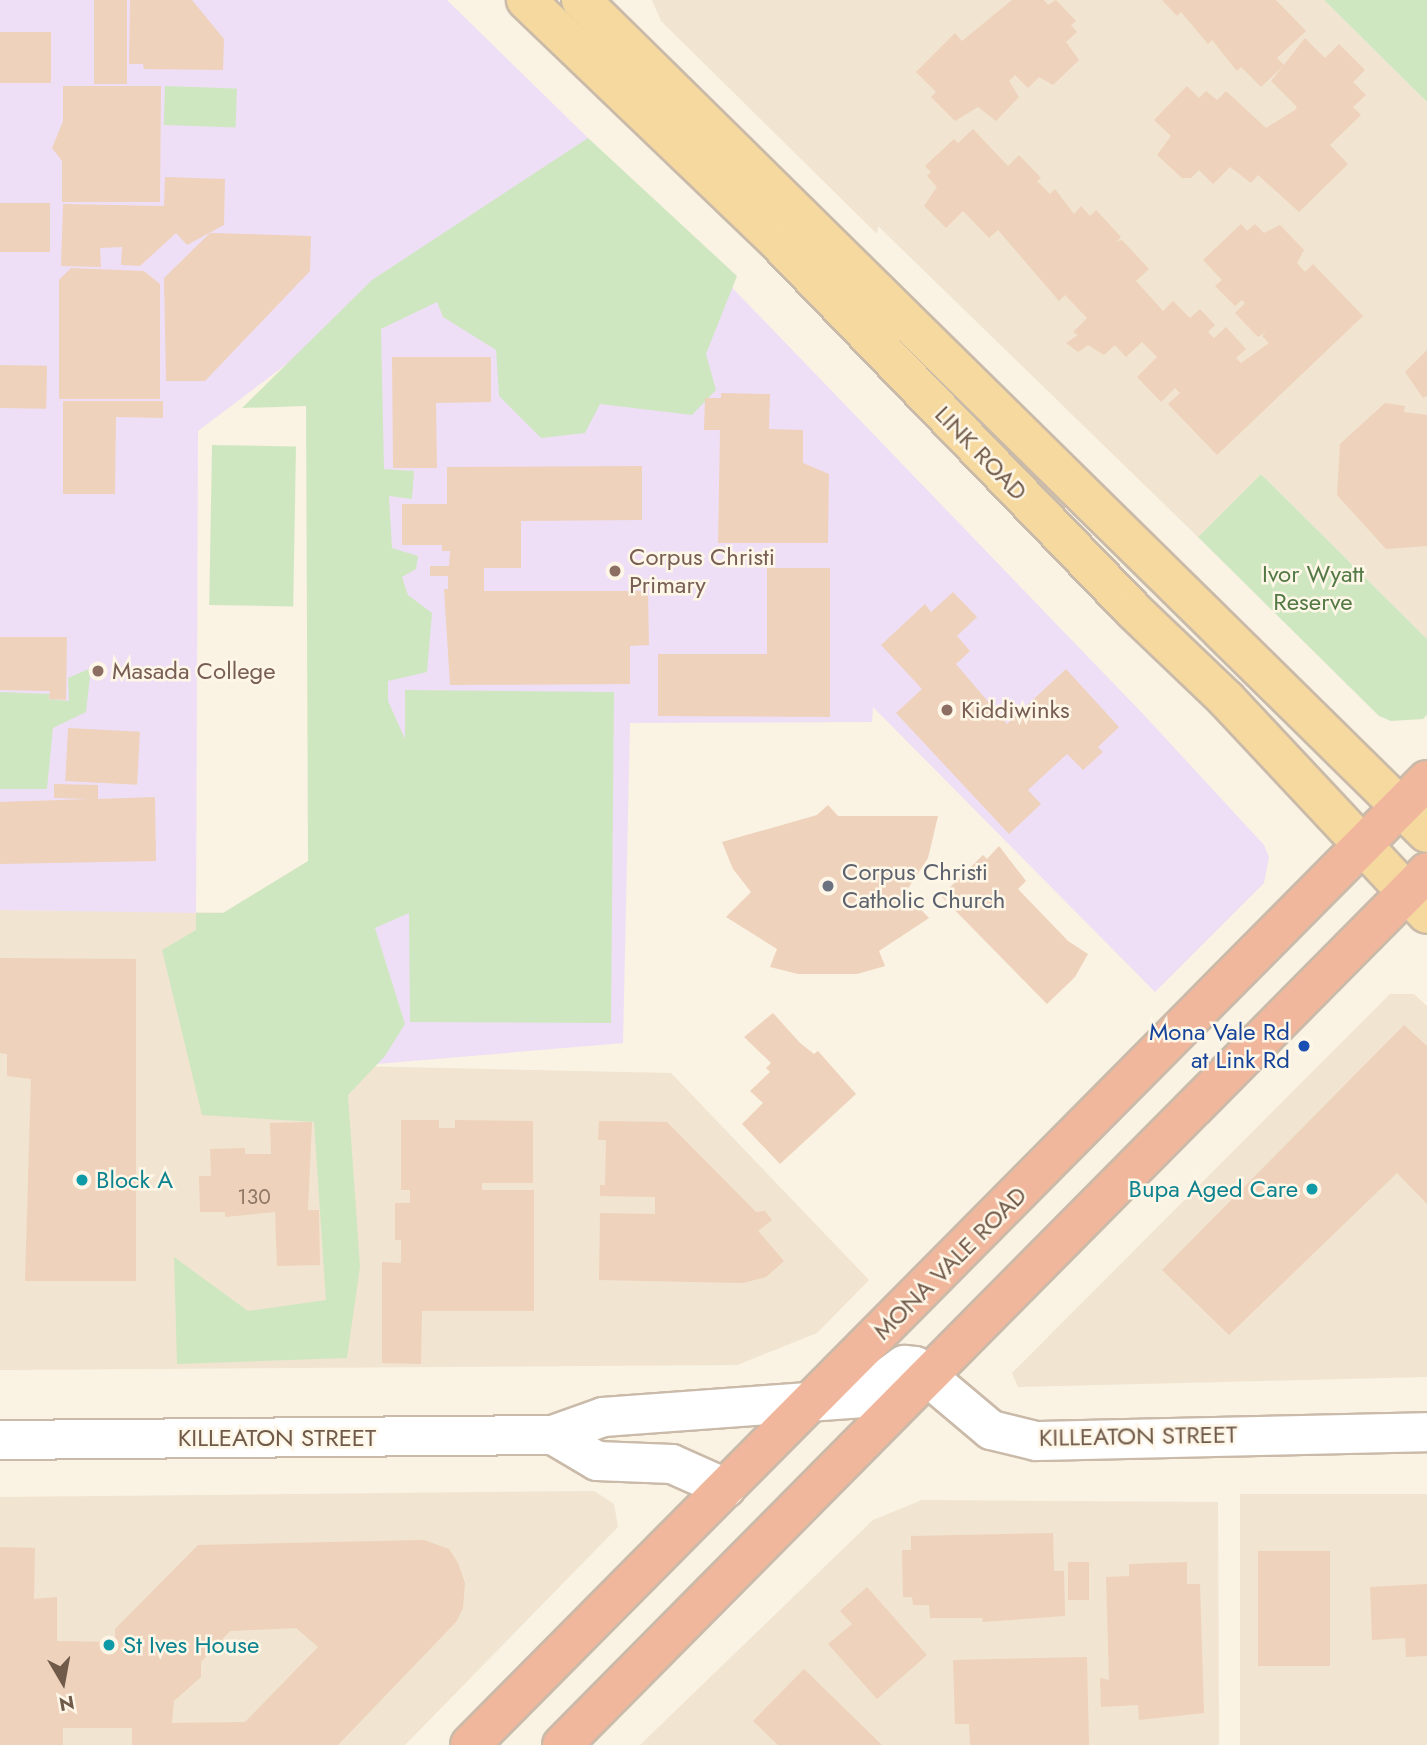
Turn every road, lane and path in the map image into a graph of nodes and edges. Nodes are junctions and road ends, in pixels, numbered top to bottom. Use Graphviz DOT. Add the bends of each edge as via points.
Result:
graph roads {
  1 [pos="526,0"];
  2 [pos="587,2"];
  3 [pos="1427,780"];
  4 [pos="1400,807"];
  5 [pos="1427,833"];
  6 [pos="1363,846"];
  7 [pos="1420,893"];
  8 [pos="928,1376"];
  9 [pos="808,1405"];
  10 [pos="1427,1432"];
  11 [pos="553,1435"];
  12 [pos="0,1440"];
  13 [pos="726,1488"];
  14 [pos="470,1745"];
  15 [pos="562,1745"];
  1 -- 6 [label="main road, LINK ROAD" via="780,244 1134,611 1226,699"];
  2 -- 4 [label="main road, LINK ROAD"];
  3 -- 4 [label="highway, MONA VALE ROAD"];
  4 -- 5 [label="main road, LINK ROAD"];
  4 -- 6 [label="highway, MONA VALE ROAD"];
  6 -- 7 [label="main road, LINK ROAD"];
  6 -- 9 [label="highway, MONA VALE ROAD"];
  7 -- 8 [label="highway"];
  8 -- 9 [label="street, KILLEATON STREET" via="915,1366 904,1365 859,1398"];
  8 -- 10 [label="street, KILLEATON STREET" via="991,1430 1036,1441"];
  8 -- 15 [label="highway"];
  9 -- 11 [label="street, KILLEATON STREET" via="604,1417"];
  9 -- 13 [label="highway, MONA VALE ROAD"];
  11 -- 12 [label="street, KILLEATON STREET"];
  11 -- 13 [label="street" via="597,1461 672,1464"];
  13 -- 14 [label="highway, MONA VALE ROAD"];
}
